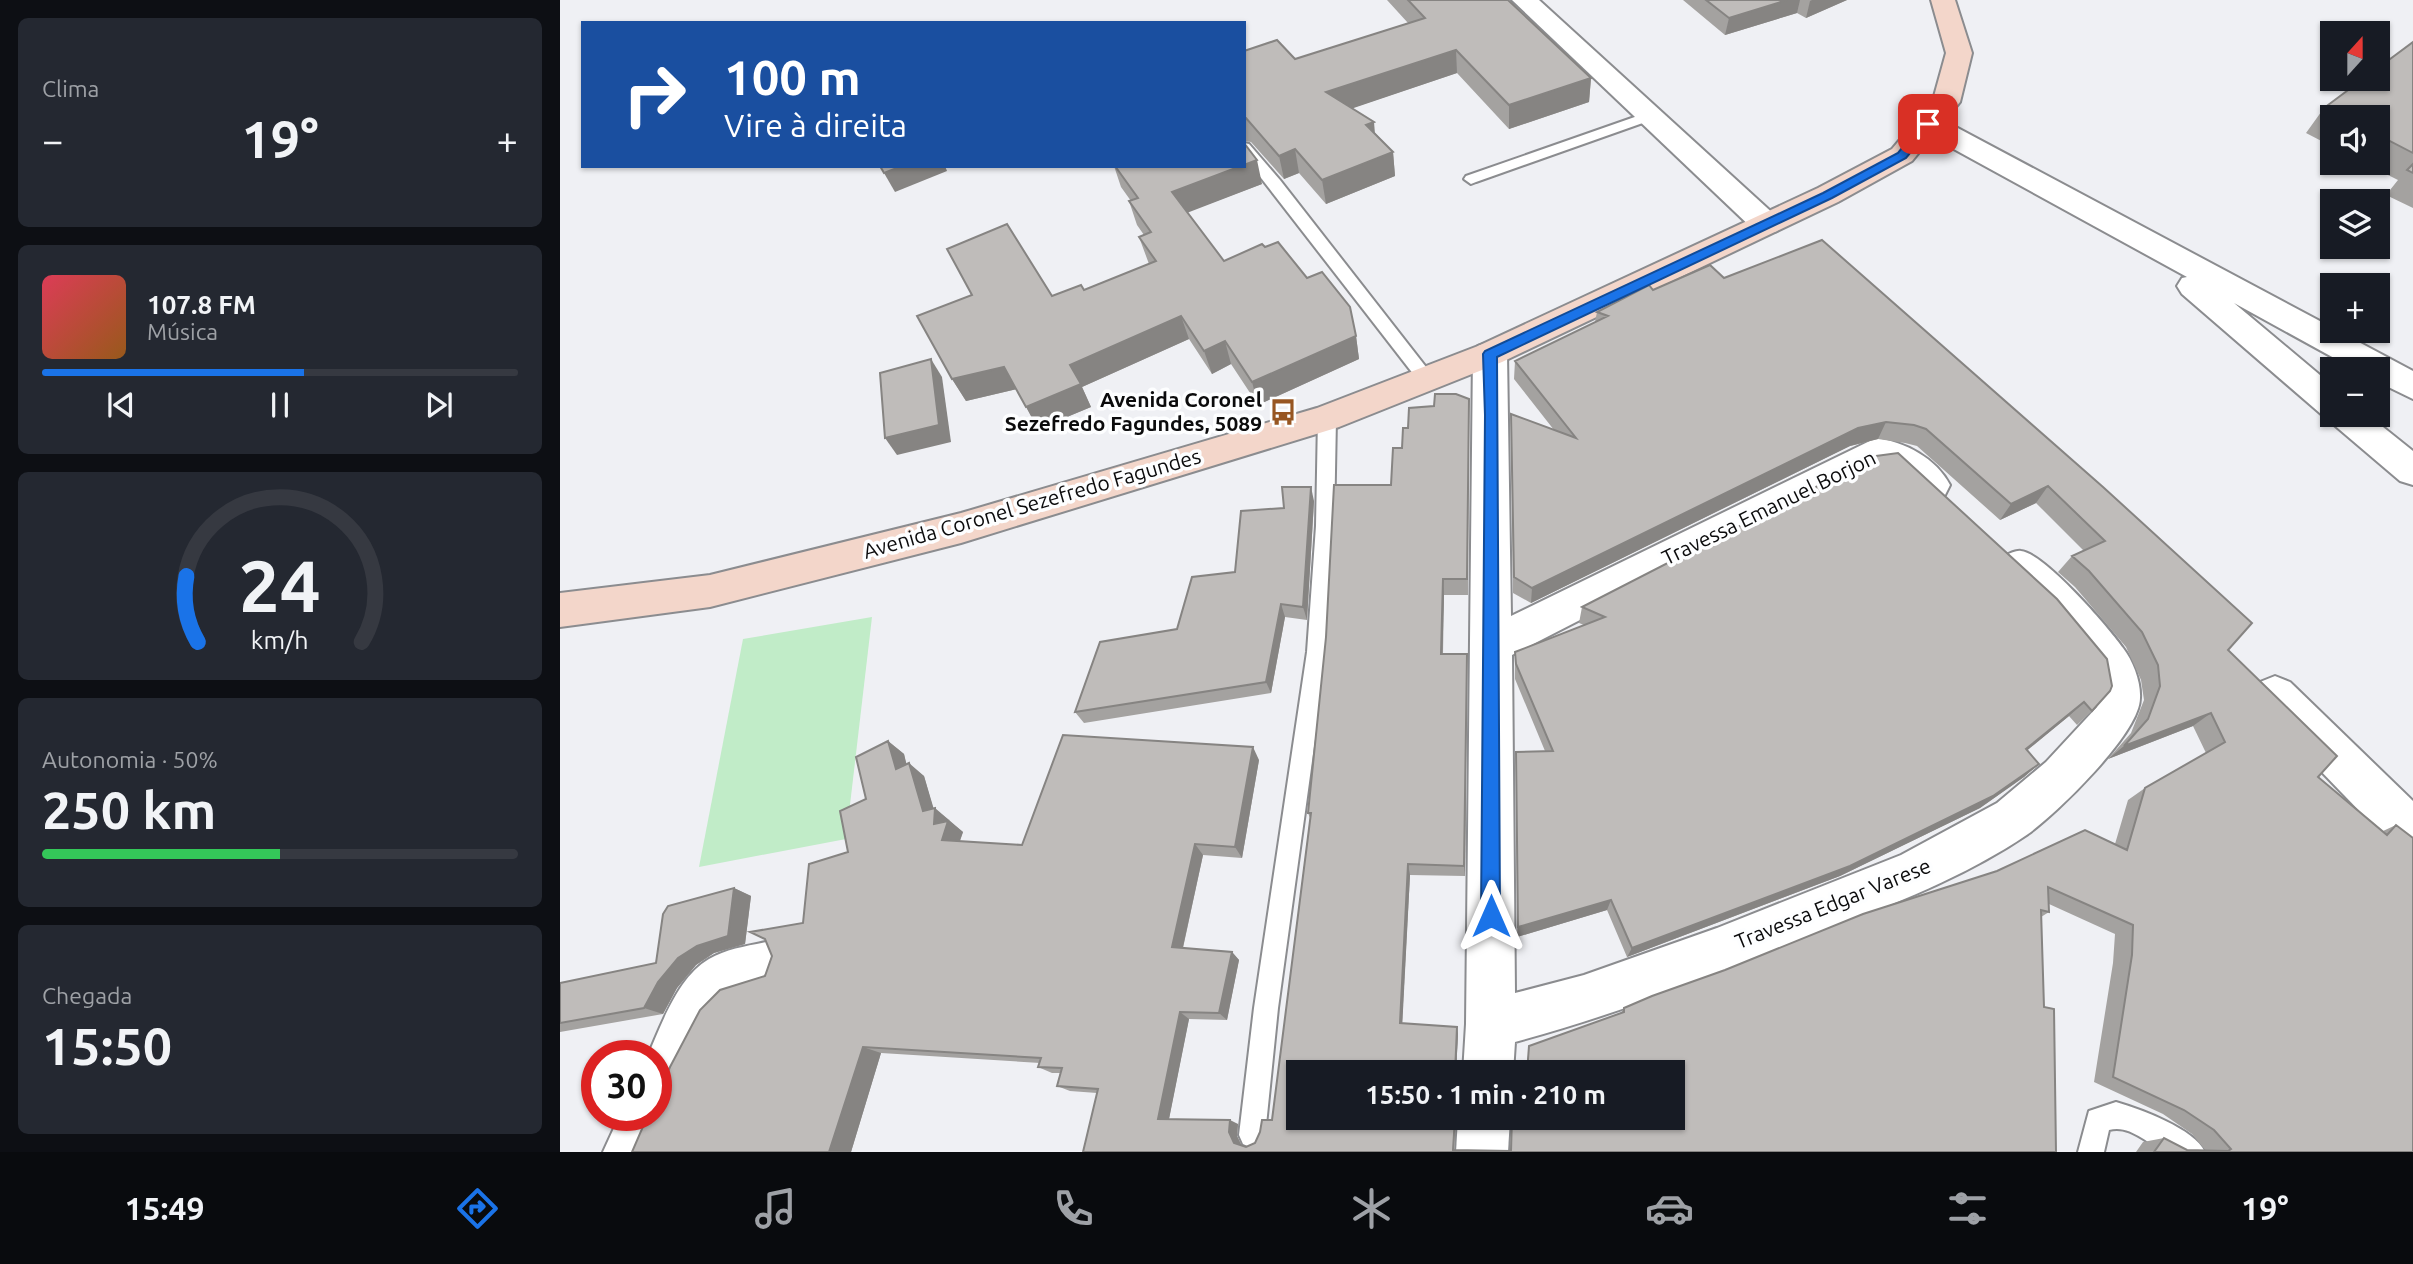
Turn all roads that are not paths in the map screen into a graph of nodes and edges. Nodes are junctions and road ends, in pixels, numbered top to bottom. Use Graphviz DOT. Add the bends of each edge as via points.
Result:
graph roads {
  1 [pos="1524,0"];
  2 [pos="1943,0"];
  3 [pos="1649,116"];
  4 [pos="1928,124"];
  5 [pos="1246,150"];
  6 [pos="1471,179"];
  7 [pos="1766,224"];
  8 [pos="2132,234"];
  9 [pos="1490,354"];
  10 [pos="1427,380"];
  11 [pos="2413,386"];
  12 [pos="2320,393"];
  13 [pos="1327,418"];
  14 [pos="2360,427"];
  15 [pos="2413,471"];
  16 [pos="1961,512"];
  17 [pos="1990,539"];
  18 [pos="560,610"];
  19 [pos="1491,646"];
  20 [pos="2275,695"];
  21 [pos="2413,828"];
  22 [pos="766,966"];
  23 [pos="1491,1024"];
  24 [pos="1489,1060"];
  25 [pos="672,1061"];
  26 [pos="1483,1130"];
  27 [pos="639,1131"];
  28 [pos="1252,1135"];
  29 [pos="629,1152"];
  30 [pos="1482,1152"];
  31 [pos="2091,1152"];
  32 [pos="2192,1152"];
  1 -- 3 [label="street"];
  2 -- 4 [label="main road, Avenida Coronel Sezefredo Fagundes" via="1959,53 1946,102"];
  3 -- 6 [label="lane"];
  3 -- 7 [label="street"];
  4 -- 7 [label="main road, Avenida Coronel Sezefredo Fagundes" via="1902,155"];
  4 -- 8 [label="street"];
  5 -- 10 [label="lane"];
  7 -- 9 [label="main road, Avenida Coronel Sezefredo Fagundes"];
  8 -- 11 [label="street"];
  8 -- 12 [label="street"];
  9 -- 10 [label="main road, Avenida Coronel Sezefredo Fagundes"];
  9 -- 19 [label="street"];
  10 -- 13 [label="main road, Avenida Coronel Sezefredo Fagundes"];
  13 -- 18 [label="main road, Avenida Coronel Sezefredo Fagundes" via="961,528 710,591"];
  13 -- 28 [label="lane" via="1317,652"];
  14 -- 15 [label="street"];
  16 -- 19 [label="street, Travessa Emanuel Borjon" via="1902,458 1876,452"];
  17 -- 23 [label="street, Travessa Edgar Varese" via="2059,601 2109,662 2118,681 2120,699 2114,718 2062,776 2013,818 1916,872 1705,956 1584,999"];
  19 -- 23 [label="street"];
  20 -- 21 [label="street" via="2386,807"];
  22 -- 25 [label="street" via="726,976 710,988"];
  23 -- 24 [label="street"];
  26 -- 30 [label="street"];
  27 -- 29 [label="street"];
  31 -- 32 [label="lane" via="2098,1120 2116,1115 2142,1123"];
}
